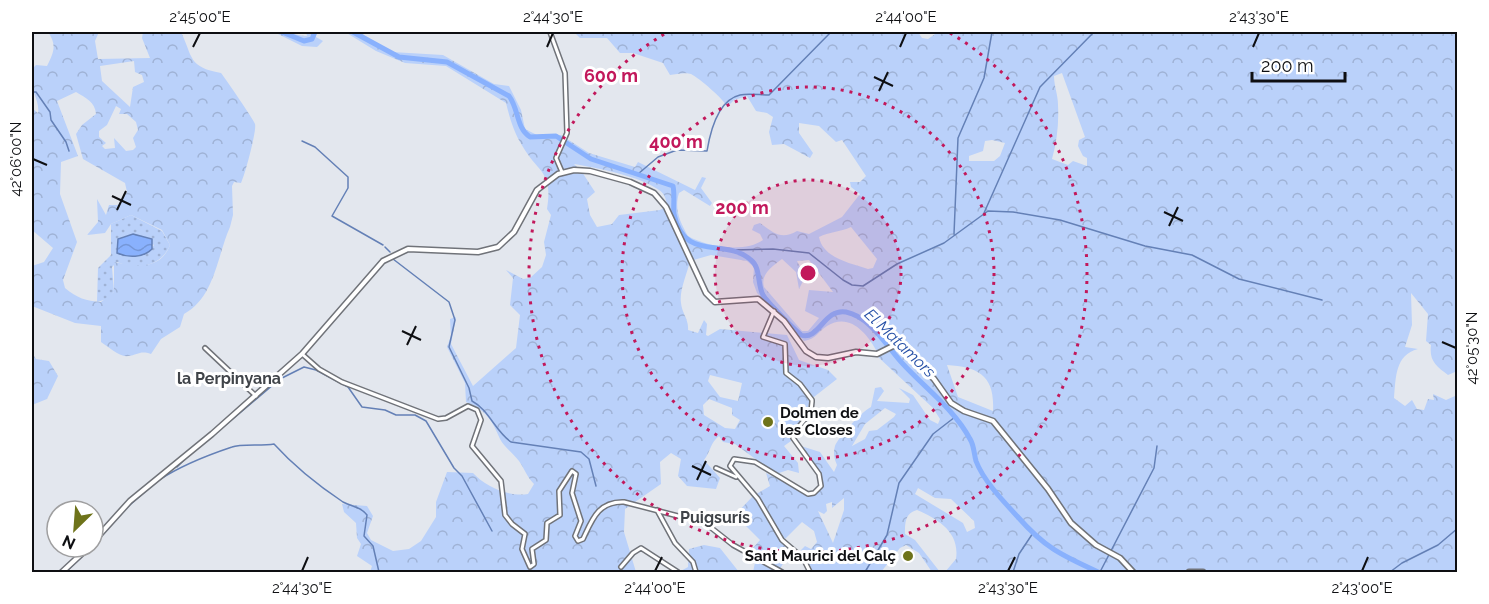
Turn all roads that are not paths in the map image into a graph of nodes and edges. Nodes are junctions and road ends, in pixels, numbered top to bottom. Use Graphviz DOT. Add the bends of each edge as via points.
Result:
graph roads {
  1 [pos="550,32"];
  2 [pos="562,172"];
  3 [pos="774,311"];
  4 [pos="205,348"];
  5 [pos="302,354"];
  6 [pos="256,396"];
  7 [pos="716,468"];
  8 [pos="738,477"];
  9 [pos="657,510"];
  10 [pos="105,529"];
  11 [pos="77,559"];
  12 [pos="621,567"];
  13 [pos="62,573"];
  14 [pos="678,573"];
  15 [pos="696,573"];
  16 [pos="782,573"];
  17 [pos="810,573"];
  18 [pos="1133,573"];
  19 [pos="1190,573"];
  20 [pos="1203,573"];
  1 -- 2 [label="street" via="565,73 568,128 556,158"];
  2 -- 3 [label="street" via="590,171 649,189 666,207 711,300 723,303 752,298"];
  2 -- 5 [label="street" via="542,185 514,232 498,247 478,252 414,249 387,258"];
  3 -- 8 [label="street" via="763,337 785,344 786,373 812,398 810,414 793,438 819,474 821,486 808,494 755,462 736,458 730,466"];
  3 -- 18 [label="street" via="806,351 816,357 856,352 877,354 895,345 903,347 951,403 993,421 1071,523 1096,545 1120,558"];
  4 -- 6 [label="street"];
  5 -- 6 [label="street"];
  5 -- 9 [label="street" via="342,382 438,419 468,406 477,410 481,420 472,446 501,481 503,512 525,534 522,551 530,567 534,564 532,549 546,540 547,523 560,515 559,491 570,472 576,474 572,493 581,519 575,536 578,541 593,514 615,503"];
  6 -- 10 [label="street" via="130,501"];
  7 -- 8 [label="street"];
  8 -- 17 [label="street" via="758,499 783,540 803,558"];
  9 -- 15 [label="street" via="675,543 694,564"];
  9 -- 16 [label="street" via="705,522 732,545"];
  11 -- 13 [label="street"];
  12 -- 14 [label="street" via="641,548"];
  19 -- 20 [label="street"];
}
